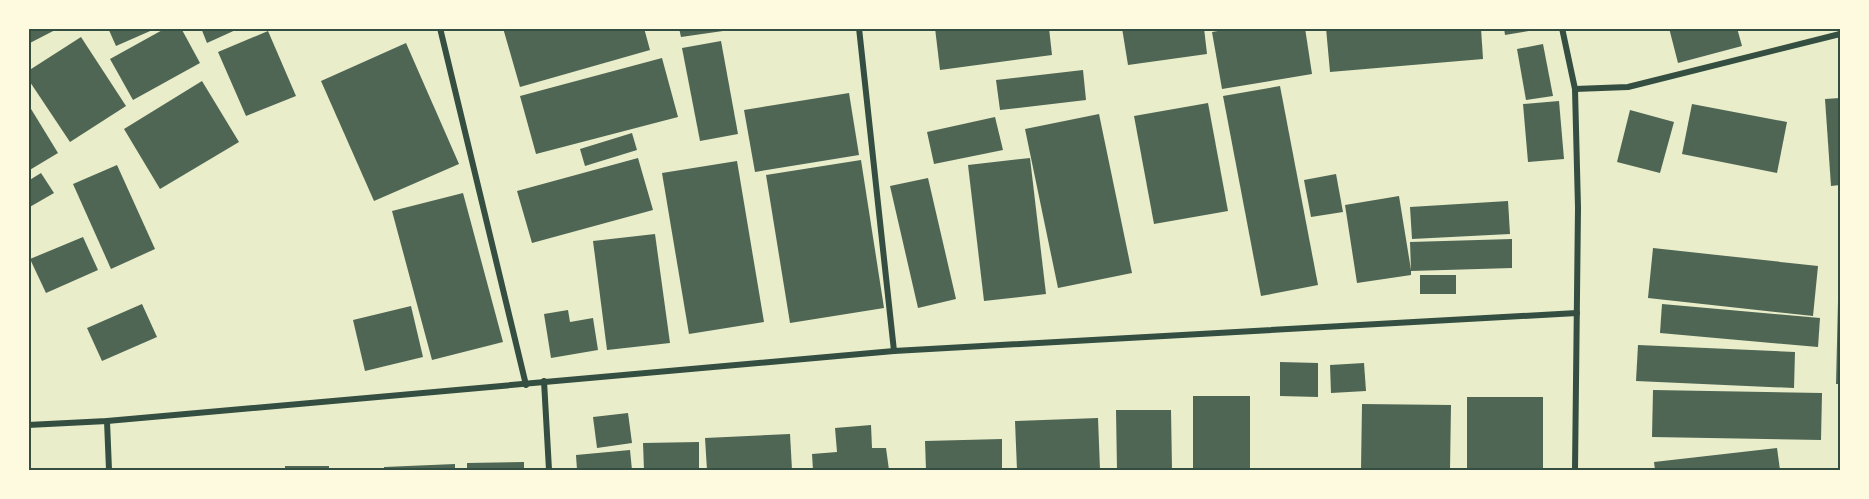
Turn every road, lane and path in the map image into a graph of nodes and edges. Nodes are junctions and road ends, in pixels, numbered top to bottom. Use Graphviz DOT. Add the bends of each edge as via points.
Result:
graph roads {
  1 [pos="440,28"];
  2 [pos="859,28"];
  3 [pos="1562,28"];
  4 [pos="1840,34"];
  5 [pos="1575,88"];
  6 [pos="1577,314"];
  7 [pos="894,351"];
  8 [pos="544,381"];
  9 [pos="526,385"];
  10 [pos="107,421"];
  11 [pos="28,425"];
  12 [pos="109,471"];
  13 [pos="549,471"];
  14 [pos="1575,471"];
  1 -- 9 [label="street"];
  2 -- 7 [label="street"];
  3 -- 5 [label="street"];
  4 -- 5 [label="street" via="1628,87"];
  5 -- 6 [label="street"];
  6 -- 7 [label="street"];
  6 -- 14 [label="street"];
  7 -- 8 [label="street"];
  8 -- 9 [label="street"];
  8 -- 13 [label="street"];
  9 -- 10 [label="street"];
  10 -- 11 [label="street"];
  10 -- 12 [label="street"];
}
